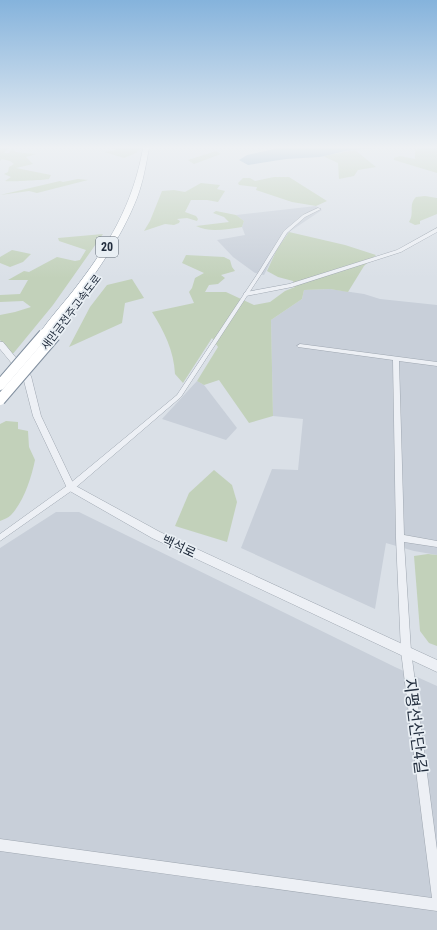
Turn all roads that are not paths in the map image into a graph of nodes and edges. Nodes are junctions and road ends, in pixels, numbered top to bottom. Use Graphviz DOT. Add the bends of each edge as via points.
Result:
graph roads {
  1 [pos="136,191"];
  2 [pos="144,191"];
  3 [pos="319,209"];
  4 [pos="437,230"];
  5 [pos="95,282"];
  6 [pos="246,294"];
  7 [pos="53,334"];
  8 [pos="1,344"];
  9 [pos="300,346"];
  10 [pos="396,359"];
  11 [pos="437,364"];
  12 [pos="0,386"];
  13 [pos="0,400"];
  14 [pos="71,487"];
  15 [pos="0,538"];
  16 [pos="400,538"];
  17 [pos="437,544"];
  18 [pos="406,651"];
  19 [pos="437,666"];
  20 [pos="0,845"];
  21 [pos="437,896"];
  22 [pos="437,904"];
  1 -- 7 [label="highway, 새만금전주고속도로 / 20" via="123,221"];
  2 -- 5 [label="highway, 새만금전주고속도로 / 20" via="130,223"];
  3 -- 6 [label="street" via="304,216 285,232"];
  4 -- 6 [label="street" via="399,251 290,286"];
  6 -- 14 [label="street" via="179,396"];
  7 -- 12 [label="highway, 새만금전주고속도로 / 20, bridge"];
  7 -- 13 [label="highway, 새만금전주고속도로 / 20, bridge"];
  8 -- 14 [label="street" via="27,376 37,416"];
  9 -- 10 [label="street"];
  10 -- 11 [label="street"];
  10 -- 16 [label="street, 지평선산단4길"];
  14 -- 15 [label="street"];
  14 -- 18 [label="street, 백석로" via="156,535"];
  16 -- 17 [label="street"];
  16 -- 18 [label="street, 지평선산단4길"];
  18 -- 19 [label="street, 백석로"];
  18 -- 21 [label="street, 지평선산단4길"];
  20 -- 22 [label="street"];
}
